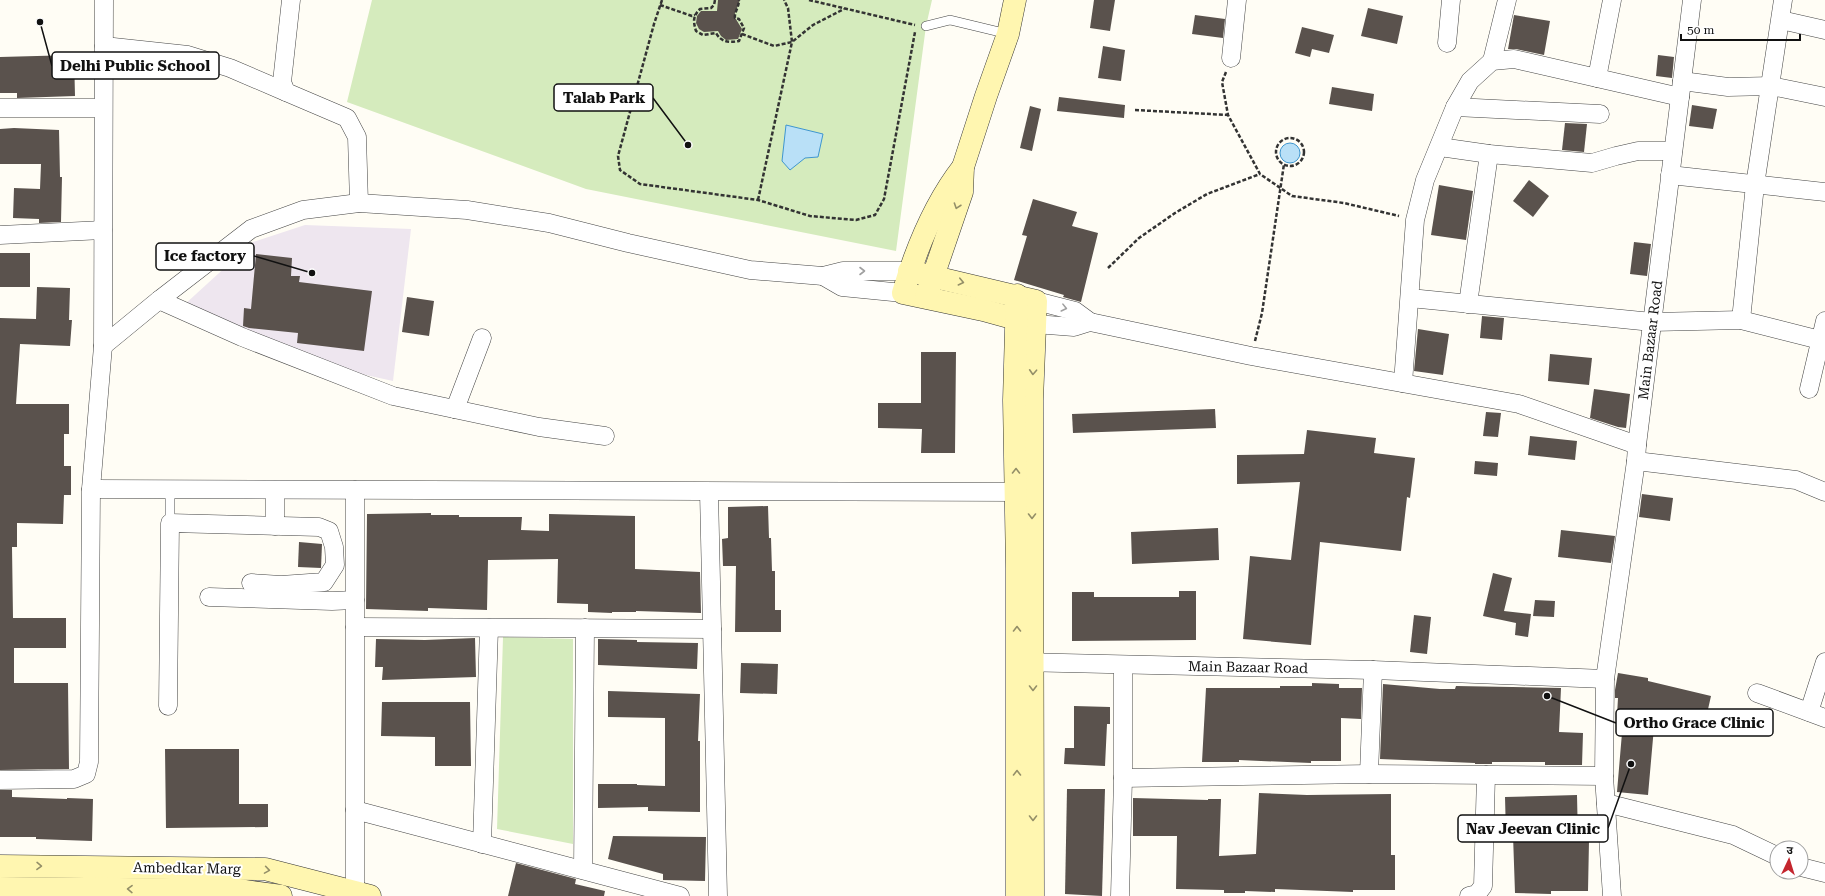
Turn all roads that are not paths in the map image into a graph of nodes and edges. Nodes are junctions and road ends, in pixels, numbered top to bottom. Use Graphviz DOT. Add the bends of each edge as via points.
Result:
graph roads {
  1 [pos="104,0"];
  2 [pos="291,0"];
  3 [pos="1015,0"];
  4 [pos="1237,0"];
  5 [pos="1451,0"];
  6 [pos="1507,0"];
  7 [pos="1612,0"];
  8 [pos="1692,0"];
  9 [pos="1784,0"];
  10 [pos="1781,20"];
  11 [pos="926,26"];
  12 [pos="1825,30"];
  13 [pos="1008,34"];
  14 [pos="1447,43"];
  15 [pos="104,46"];
  16 [pos="1230,58"];
  17 [pos="1492,61"];
  18 [pos="1597,78"];
  19 [pos="1771,86"];
  20 [pos="1681,89"];
  21 [pos="286,92"];
  22 [pos="1825,96"];
  23 [pos="1455,107"];
  24 [pos="0,108"];
  25 [pos="103,108"];
  26 [pos="1600,114"];
  27 [pos="1440,147"];
  28 [pos="1673,151"];
  29 [pos="1490,154"];
  30 [pos="963,167"];
  31 [pos="1670,175"];
  32 [pos="1756,185"];
  33 [pos="1825,192"];
  34 [pos="359,202"];
  35 [pos="103,230"];
  36 [pos="0,235"];
  37 [pos="909,271"];
  38 [pos="824,276"];
  39 [pos="933,276"];
  40 [pos="903,293"];
  41 [pos="926,297"];
  42 [pos="1026,298"];
  43 [pos="1410,298"];
  44 [pos="158,300"];
  45 [pos="1468,304"];
  46 [pos="1741,320"];
  47 [pos="1825,321"];
  48 [pos="1026,322"];
  49 [pos="1090,322"];
  50 [pos="1652,322"];
  51 [pos="482,338"];
  52 [pos="1820,340"];
  53 [pos="103,346"];
  54 [pos="1404,383"];
  55 [pos="1809,389"];
  56 [pos="455,409"];
  57 [pos="605,436"];
  58 [pos="1636,453"];
  59 [pos="92,489"];
  60 [pos="170,489"];
  61 [pos="275,490"];
  62 [pos="355,490"];
  63 [pos="709,492"];
  64 [pos="1024,492"];
  65 [pos="1825,492"];
  66 [pos="170,523"];
  67 [pos="275,526"];
  68 [pos="251,583"];
  69 [pos="209,598"];
  70 [pos="355,600"];
  71 [pos="355,627"];
  72 [pos="489,628"];
  73 [pos="584,628"];
  74 [pos="712,629"];
  75 [pos="1025,662"];
  76 [pos="1825,662"];
  77 [pos="1123,665"];
  78 [pos="1373,670"];
  79 [pos="1605,679"];
  80 [pos="1757,693"];
  81 [pos="168,706"];
  82 [pos="1817,715"];
  83 [pos="1369,774"];
  84 [pos="1486,775"];
  85 [pos="1604,776"];
  86 [pos="1123,778"];
  87 [pos="0,780"];
  88 [pos="1606,803"];
  89 [pos="355,810"];
  90 [pos="482,844"];
  91 [pos="1769,852"];
  92 [pos="4,866"];
  93 [pos="1809,869"];
  94 [pos="582,870"];
  95 [pos="1825,873"];
  96 [pos="5,890"];
  97 [pos="360,895"];
  98 [pos="281,896"];
  99 [pos="680,896"];
  100 [pos="718,896"];
  101 [pos="1017,896"];
  102 [pos="1033,896"];
  103 [pos="1120,896"];
  104 [pos="1469,896"];
  105 [pos="1612,896"];
  1 -- 15 [label="street"];
  2 -- 21 [label="street" via="282,82"];
  3 -- 13 [label="street"];
  4 -- 16 [label="street"];
  5 -- 14 [label="street"];
  6 -- 17 [label="street"];
  7 -- 18 [label="street"];
  8 -- 20 [label="street, Main Bazaar Road"];
  9 -- 10 [label="street"];
  10 -- 12 [label="street"];
  10 -- 19 [label="street"];
  11 -- 13 [label="lane" via="950,20"];
  13 -- 30 [label="street"];
  15 -- 21 [label="street" via="188,55 230,68"];
  15 -- 25 [label="street"];
  17 -- 18 [label="street" via="1514,59"];
  17 -- 23 [label="street" via="1470,81"];
  18 -- 20 [label="street"];
  19 -- 20 [label="street"];
  19 -- 22 [label="street"];
  19 -- 32 [label="street"];
  20 -- 28 [label="street, Main Bazaar Road"];
  21 -- 34 [label="street" via="347,118 357,137"];
  23 -- 26 [label="street"];
  23 -- 27 [label="street"];
  24 -- 25 [label="street"];
  25 -- 35 [label="street"];
  27 -- 29 [label="street"];
  27 -- 43 [label="street" via="1425,180 1415,220"];
  28 -- 29 [label="street" via="1638,151 1592,163"];
  28 -- 31 [label="street, Main Bazaar Road"];
  29 -- 45 [label="street"];
  30 -- 37 [label="street" via="947,188"];
  30 -- 39 [label="street, one-way" via="962,192"];
  31 -- 32 [label="street"];
  31 -- 50 [label="street, Main Bazaar Road"];
  32 -- 33 [label="street"];
  32 -- 46 [label="street"];
  34 -- 38 [label="street" via="467,210 550,223 750,270"];
  34 -- 44 [label="street" via="303,210 251,229"];
  35 -- 36 [label="street"];
  35 -- 53 [label="street"];
  38 -- 37 [label="street, one-way" via="843,271"];
  37 -- 39 [label="street"];
  37 -- 40 [label="street"];
  38 -- 40 [label="street" via="842,287"];
  39 -- 41 [label="street"];
  39 -- 42 [label="street, one-way"];
  40 -- 41 [label="street"];
  41 -- 48 [label="street"];
  42 -- 48 [label="street"];
  42 -- 49 [label="street, one-way" via="1075,311"];
  43 -- 45 [label="street"];
  43 -- 54 [label="street"];
  44 -- 53 [label="street"];
  44 -- 56 [label="street" via="242,337 393,396"];
  45 -- 50 [label="street"];
  46 -- 50 [label="street"];
  46 -- 52 [label="street"];
  47 -- 52 [label="street"];
  48 -- 49 [label="street" via="1074,327"];
  48 -- 64 [label="street" via="1032,400"];
  49 -- 54 [label="street" via="1251,356"];
  50 -- 58 [label="street, Main Bazaar Road"];
  51 -- 56 [label="street"];
  52 -- 55 [label="street"];
  53 -- 59 [label="street"];
  54 -- 58 [label="street" via="1519,404"];
  56 -- 57 [label="street" via="539,427"];
  58 -- 65 [label="street" via="1796,480"];
  58 -- 79 [label="street, Main Bazaar Road"];
  59 -- 60 [label="street"];
  59 -- 87 [label="street" via="89,762 86,774 74,778"];
  60 -- 61 [label="street"];
  60 -- 66 [label="lane"];
  61 -- 62 [label="street"];
  61 -- 67 [label="street"];
  62 -- 63 [label="street"];
  62 -- 70 [label="street"];
  63 -- 64 [label="street"];
  63 -- 74 [label="street"];
  64 -- 75 [label="street"];
  66 -- 67 [label="street"];
  66 -- 81 [label="street"];
  67 -- 68 [label="street" via="320,527 329,531 334,547 334,565 324,582 281,585"];
  69 -- 70 [label="street"];
  70 -- 71 [label="street"];
  71 -- 72 [label="street"];
  71 -- 89 [label="street"];
  72 -- 73 [label="street"];
  72 -- 90 [label="street"];
  73 -- 74 [label="street"];
  73 -- 94 [label="street"];
  74 -- 100 [label="street"];
  75 -- 77 [label="street, Main Bazaar Road"];
  101 -- 75 [label="street, one-way"];
  75 -- 102 [label="street, one-way"];
  76 -- 82 [label="street"];
  77 -- 78 [label="street, Main Bazaar Road"];
  77 -- 86 [label="street"];
  78 -- 79 [label="street, Main Bazaar Road"];
  78 -- 83 [label="street"];
  79 -- 85 [label="street, Main Bazaar Road"];
  80 -- 82 [label="street"];
  83 -- 84 [label="street"];
  83 -- 86 [label="street"];
  84 -- 85 [label="street"];
  84 -- 104 [label="street" via="1483,886 1477,894"];
  85 -- 88 [label="street, Main Bazaar Road"];
  86 -- 103 [label="street"];
  88 -- 91 [label="street" via="1733,835"];
  88 -- 105 [label="street, Main Bazaar Road"];
  89 -- 90 [label="street"];
  89 -- 97 [label="street"];
  90 -- 94 [label="street"];
  92 -- 96 [label="street"];
  92 -- 97 [label="street, Ambedkar Marg, one-way" via="266,869"];
  93 -- 95 [label="street"];
  94 -- 99 [label="street"];
  98 -- 96 [label="street, Ambedkar Marg, one-way" via="238,890"];
}
